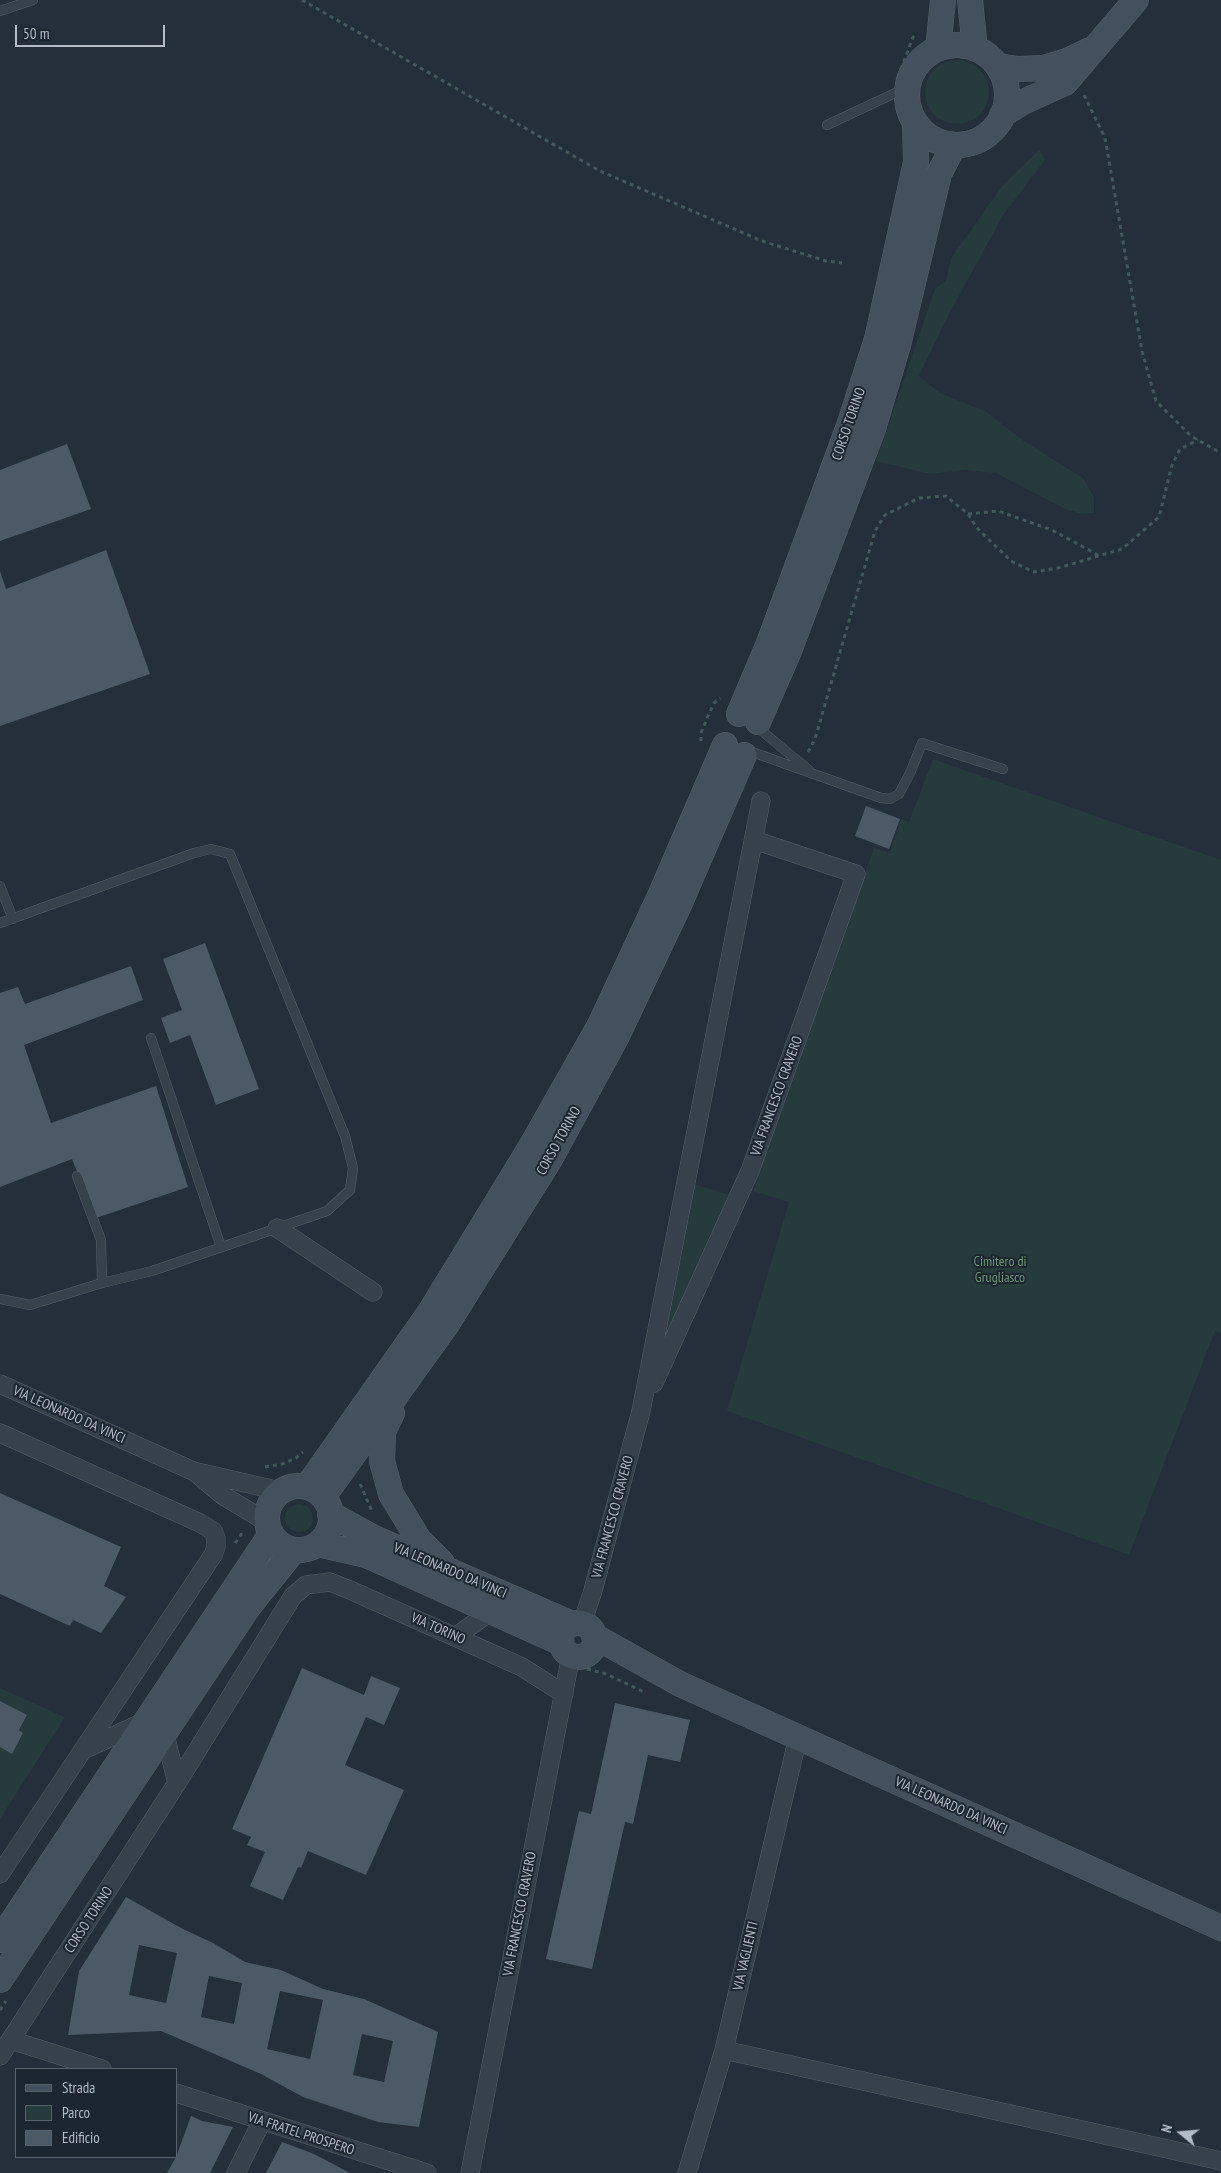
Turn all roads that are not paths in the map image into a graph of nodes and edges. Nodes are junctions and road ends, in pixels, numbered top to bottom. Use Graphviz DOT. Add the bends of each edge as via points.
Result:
graph roads {
  1 [pos="33,0"];
  2 [pos="943,0"];
  3 [pos="970,0"];
  4 [pos="1136,0"];
  5 [pos="0,11"];
  6 [pos="1098,46"];
  7 [pos="938,48"];
  8 [pos="975,48"];
  9 [pos="998,66"];
  10 [pos="902,90"];
  11 [pos="1002,115"];
  12 [pos="914,122"];
  13 [pos="827,125"];
  14 [pos="954,145"];
  15 [pos="743,731"];
  16 [pos="1004,768"];
  17 [pos="814,775"];
  18 [pos="761,801"];
  19 [pos="754,840"];
  20 [pos="0,886"];
  21 [pos="13,919"];
  22 [pos="0,923"];
  23 [pos="151,1038"];
  24 [pos="77,1176"];
  25 [pos="277,1228"];
  26 [pos="220,1247"];
  27 [pos="102,1283"];
  28 [pos="373,1292"];
  29 [pos="0,1299"];
  30 [pos="406,1383"];
  31 [pos="0,1384"];
  32 [pos="641,1411"];
  33 [pos="0,1433"];
  34 [pos="193,1471"];
  35 [pos="280,1492"];
  36 [pos="320,1499"];
  37 [pos="269,1528"];
  38 [pos="318,1544"];
  39 [pos="294,1550"];
  40 [pos="450,1571"];
  41 [pos="306,1585"];
  42 [pos="490,1612"];
  43 [pos="455,1637"];
  44 [pos="578,1639"];
  45 [pos="564,1694"];
  46 [pos="155,1726"];
  47 [pos="798,1737"];
  48 [pos="83,1750"];
  49 [pos="177,1783"];
  50 [pos="0,1874"];
  51 [pos="1221,1928"];
  52 [pos="0,1940"];
  53 [pos="0,1980"];
  54 [pos="11,2040"];
  55 [pos="724,2050"];
  56 [pos="0,2056"];
  57 [pos="99,2068"];
  58 [pos="178,2094"];
  59 [pos="262,2121"];
  60 [pos="1221,2161"];
  61 [pos="236,2173"];
  62 [pos="426,2173"];
  63 [pos="470,2173"];
  64 [pos="687,2173"];
  1 -- 5 [label="lane"];
  2 -- 7 [label="street"];
  3 -- 8 [label="street"];
  4 -- 6 [label="street"];
  6 -- 9 [label="street" via="1044,68 1018,70"];
  6 -- 11 [label="street" via="1065,83"];
  7 -- 8 [label="street" via="955,45"];
  7 -- 10 [label="street, CORSO TORINO" via="920,60"];
  8 -- 9 [label="street"];
  9 -- 11 [label="street" via="1006,89"];
  10 -- 12 [label="street, CORSO TORINO"];
  10 -- 13 [label="lane"];
  11 -- 14 [label="street" via="990,132 974,142"];
  12 -- 14 [label="street, CORSO TORINO" via="934,140"];
  12 -- 15 [label="street, CORSO TORINO" via="916,162 877,339 850,423 772,634"];
  14 -- 15 [label="street, CORSO TORINO" via="939,174 898,345 873,429 789,652"];
  15 -- 17 [label="lane"];
  15 -- 17 [label="lane" via="801,764"];
  15 -- 30 [label="street, CORSO TORINO" via="679,906 617,1036 550,1159"];
  15 -- 36 [label="street, CORSO TORINO" via="604,1016 546,1120"];
  16 -- 17 [label="lane" via="922,743 906,782 899,794 890,798 868,795"];
  18 -- 19 [label="street, VIA FRANCESCO CRAVERO"];
  19 -- 32 [label="street, VIA FRANCESCO CRAVERO"];
  19 -- 32 [label="street, VIA FRANCESCO CRAVERO" via="856,874 750,1171"];
  20 -- 21 [label="lane"];
  21 -- 22 [label="lane"];
  21 -- 25 [label="lane" via="194,853 212,849 230,854 345,1136 353,1168 350,1190 327,1211"];
  23 -- 26 [label="lane"];
  24 -- 27 [label="lane" via="101,1240"];
  25 -- 26 [label="lane"];
  25 -- 28 [label="street"];
  26 -- 27 [label="lane" via="152,1271"];
  27 -- 29 [label="lane" via="30,1305"];
  30 -- 36 [label="street, CORSO TORINO"];
  30 -- 40 [label="street" via="383,1432 382,1461 391,1494 419,1540"];
  31 -- 34 [label="street, VIA LEONARDO DA VINCI"];
  32 -- 44 [label="street, VIA FRANCESCO CRAVERO"];
  33 -- 48 [label="street" via="200,1523 213,1531 216,1538 213,1555"];
  34 -- 35 [label="street, VIA LEONARDO DA VINCI"];
  34 -- 37 [label="street, VIA LEONARDO DA VINCI" via="222,1496"];
  35 -- 36 [label="street" via="296,1486"];
  35 -- 37 [label="street" via="269,1505"];
  36 -- 38 [label="street, CORSO TORINO" via="330,1526"];
  36 -- 40 [label="street, VIA LEONARDO DA VINCI" via="374,1538"];
  37 -- 39 [label="street" via="277,1542"];
  37 -- 46 [label="street"];
  38 -- 39 [label="street"];
  38 -- 42 [label="street, VIA LEONARDO DA VINCI" via="366,1555"];
  39 -- 46 [label="street"];
  40 -- 44 [label="street, VIA LEONARDO DA VINCI"];
  41 -- 43 [label="street, VIA TORINO" via="330,1582"];
  41 -- 49 [label="street, CORSO TORINO" via="293,1596"];
  42 -- 43 [label="street, VIA LEONARDO DA VINCI"];
  42 -- 44 [label="street, VIA LEONARDO DA VINCI"];
  43 -- 45 [label="street, VIA TORINO" via="522,1668"];
  44 -- 45 [label="street, VIA FRANCESCO CRAVERO"];
  44 -- 47 [label="street, VIA LEONARDO DA VINCI"];
  45 -- 63 [label="street, VIA FRANCESCO CRAVERO"];
  46 -- 48 [label="street"];
  46 -- 49 [label="street"];
  46 -- 52 [label="street"];
  46 -- 53 [label="street"];
  47 -- 51 [label="street, VIA LEONARDO DA VINCI"];
  47 -- 55 [label="street, VIA VAGLIENTI"];
  48 -- 50 [label="street"];
  49 -- 54 [label="street, CORSO TORINO"];
  54 -- 56 [label="street, CORSO TORINO"];
  54 -- 57 [label="street"];
  55 -- 60 [label="street"];
  55 -- 64 [label="street, VIA VAGLIENTI"];
  58 -- 59 [label="street, VIA FRATEL PROSPERO"];
  59 -- 61 [label="street"];
  59 -- 62 [label="street, VIA FRATEL PROSPERO"];
}
